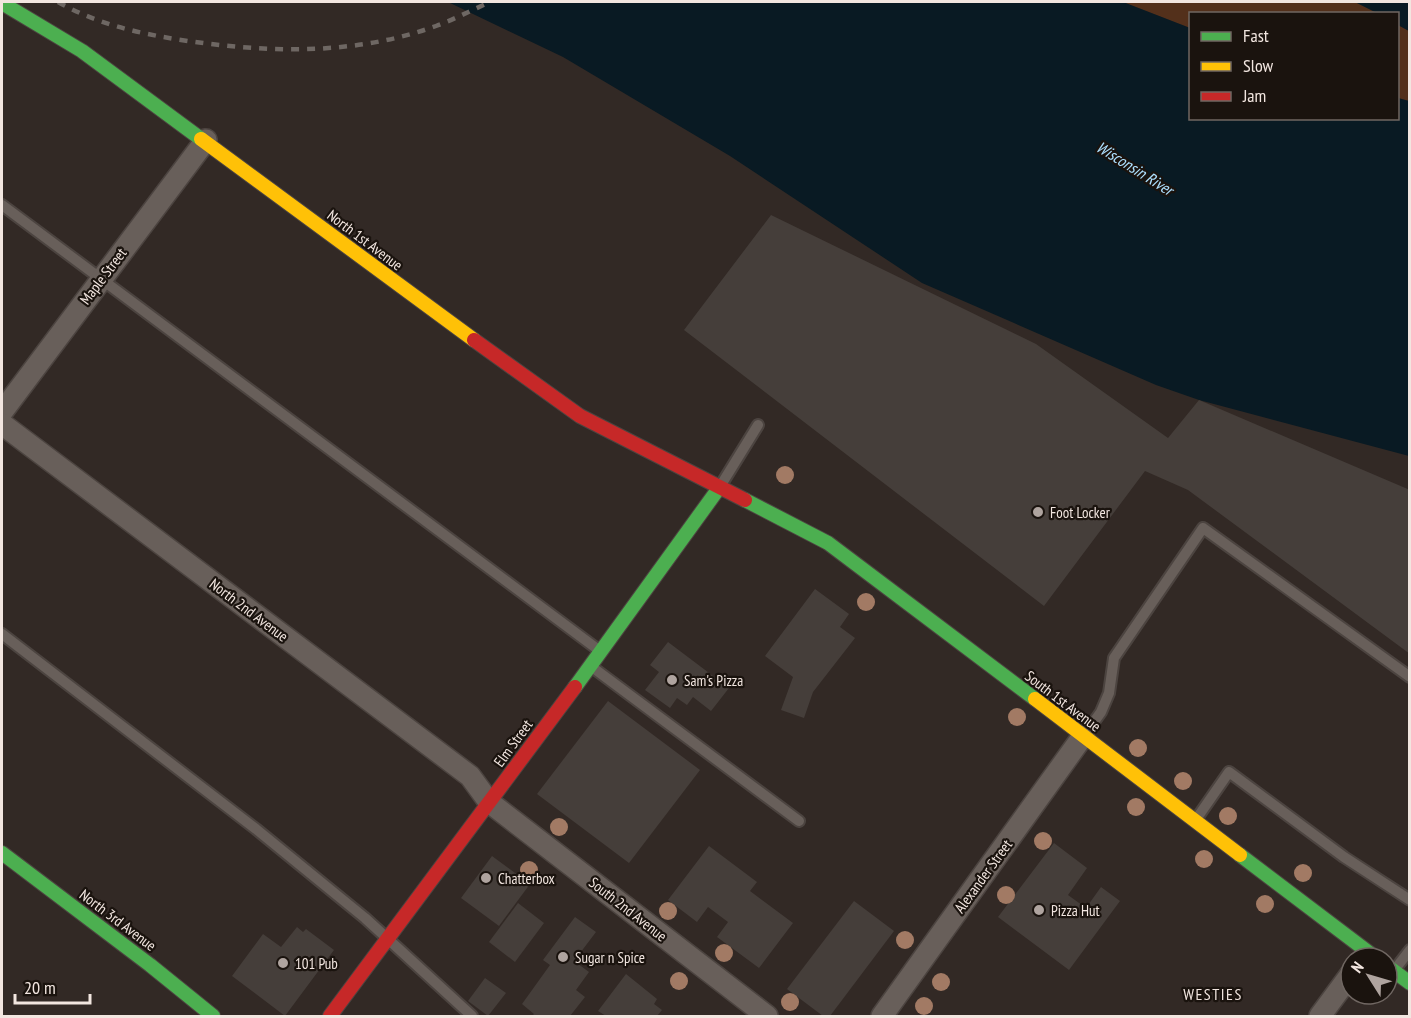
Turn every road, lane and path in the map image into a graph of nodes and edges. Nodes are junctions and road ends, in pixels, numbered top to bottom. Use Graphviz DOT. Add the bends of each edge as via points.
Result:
graph roads {
  1 [pos="2,3"];
  2 [pos="206,140"];
  3 [pos="2,205"];
  4 [pos="101,279"];
  5 [pos="2,412"];
  6 [pos="2,424"];
  7 [pos="758,425"];
  8 [pos="720,488"];
  9 [pos="2,634"];
  10 [pos="601,652"];
  11 [pos="591,665"];
  12 [pos="1410,678"];
  13 [pos="1083,736"];
  14 [pos="489,802"];
  15 [pos="799,821"];
  16 [pos="1196,821"];
  17 [pos="2,853"];
  18 [pos="1410,900"];
  19 [pos="387,939"];
  20 [pos="1356,946"];
  21 [pos="1339,991"];
  22 [pos="213,1017"];
  23 [pos="330,1017"];
  24 [pos="472,1017"];
  25 [pos="767,1017"];
  26 [pos="882,1017"];
  27 [pos="1320,1017"];
  1 -- 2 [label="main road, North 1st Avenue" via="82,51"];
  2 -- 4 [label="street, Maple Street"];
  2 -- 8 [label="main road, North 1st Avenue" via="580,416"];
  3 -- 4 [label="lane"];
  4 -- 5 [label="street, Maple Street"];
  4 -- 10 [label="lane"];
  6 -- 14 [label="street, North 2nd Avenue" via="470,776"];
  7 -- 8 [label="lane"];
  8 -- 10 [label="main road, Elm Street"];
  8 -- 13 [label="main road, South 1st Avenue" via="828,543"];
  9 -- 19 [label="lane" via="256,829"];
  10 -- 11 [label="main road, Elm Street"];
  11 -- 14 [label="main road, Elm Street"];
  11 -- 15 [label="lane"];
  12 -- 13 [label="lane" via="1203,528 1114,658 1109,693"];
  13 -- 16 [label="main road, South 1st Avenue"];
  13 -- 26 [label="street, Alexander Street"];
  14 -- 19 [label="main road, Elm Street"];
  14 -- 25 [label="street, South 2nd Avenue"];
  16 -- 18 [label="lane" via="1229,772"];
  16 -- 20 [label="main road, South 1st Avenue"];
  17 -- 22 [label="main road, North 3rd Avenue"];
  19 -- 23 [label="main road, Elm Street"];
  19 -- 24 [label="lane"];
  21 -- 27 [label="street"];
}
